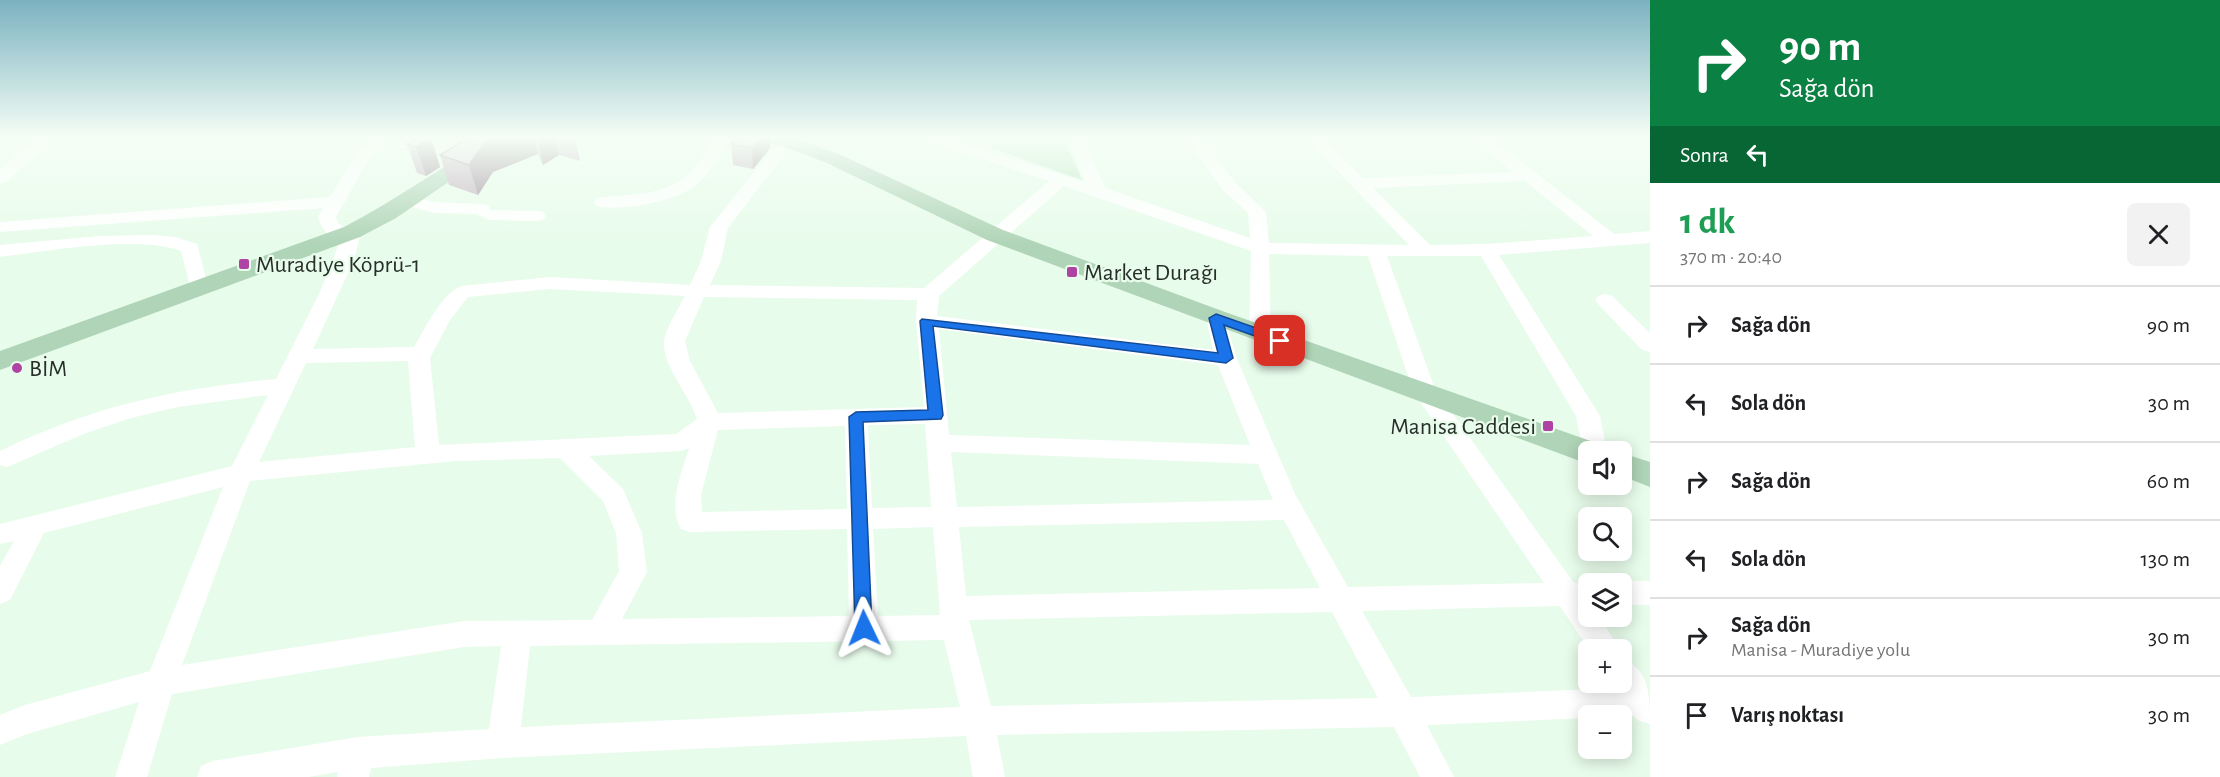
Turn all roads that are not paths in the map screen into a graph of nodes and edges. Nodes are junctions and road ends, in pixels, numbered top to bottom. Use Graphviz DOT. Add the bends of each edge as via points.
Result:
graph roads {
  1 [pos="353,172"];
  2 [pos="452,172"];
  3 [pos="697,172"];
  4 [pos="762,172"];
  5 [pos="862,172"];
  6 [pos="1046,172"];
  7 [pos="1090,172"];
  8 [pos="1219,172"];
  9 [pos="1348,172"];
  10 [pos="1524,172"];
  11 [pos="1529,176"];
  12 [pos="1061,179"];
  13 [pos="1359,183"];
  14 [pos="1098,193"];
  15 [pos="407,200"];
  16 [pos="624,201"];
  17 [pos="334,202"];
  18 [pos="603,202"];
  19 [pos="180,214"];
  20 [pos="537,216"];
  21 [pos="618,218"];
  22 [pos="0,227"];
  23 [pos="347,234"];
  24 [pos="995,235"];
  25 [pos="1650,237"];
  26 [pos="156,239"];
  27 [pos="1611,241"];
  28 [pos="1260,248"];
  29 [pos="1425,250"];
  30 [pos="1487,250"];
  31 [pos="0,251"];
  32 [pos="1376,251"];
  33 [pos="199,289"];
  34 [pos="698,291"];
  35 [pos="929,294"];
  36 [pos="1605,300"];
  37 [pos="1216,318"];
  38 [pos="926,321"];
  39 [pos="1260,334"];
  40 [pos="1650,345"];
  41 [pos="421,354"];
  42 [pos="300,356"];
  43 [pos="1226,358"];
  44 [pos="0,361"];
  45 [pos="285,386"];
  46 [pos="1424,391"];
  47 [pos="936,415"];
  48 [pos="856,417"];
  49 [pos="709,422"];
  50 [pos="1593,441"];
  51 [pos="938,443"];
  52 [pos="1578,448"];
  53 [pos="566,449"];
  54 [pos="428,455"];
  55 [pos="1267,455"];
  56 [pos="7,458"];
  57 [pos="241,473"];
  58 [pos="1292,510"];
  59 [pos="945,515"];
  60 [pos="860,519"];
  61 [pos="36,524"];
  62 [pos="0,534"];
  63 [pos="0,592"];
  64 [pos="1632,593"];
  65 [pos="1650,593"];
  66 [pos="1578,595"];
  67 [pos="1341,601"];
  68 [pos="954,617"];
  69 [pos="864,628"];
  70 [pos="601,631"];
  71 [pos="517,633"];
  72 [pos="161,682"];
  73 [pos="1632,685"];
  74 [pos="1647,705"];
  75 [pos="1403,712"];
  76 [pos="979,721"];
  77 [pos="0,730"];
  78 [pos="503,743"];
  79 [pos="355,765"];
  80 [pos="131,777"];
  81 [pos="213,777"];
  82 [pos="989,777"];
  83 [pos="1437,777"];
  1 -- 17 [label="street"];
  2 -- 15 [label="main road"];
  3 -- 16 [label="street" via="689,182 661,194"];
  4 -- 34 [label="street" via="719,227"];
  5 -- 24 [label="main road"];
  6 -- 12 [label="street"];
  7 -- 14 [label="street"];
  8 -- 28 [label="street" via="1257,212"];
  9 -- 13 [label="street"];
  10 -- 11 [label="street"];
  11 -- 13 [label="street"];
  11 -- 27 [label="street"];
  12 -- 14 [label="street"];
  12 -- 24 [label="street"];
  13 -- 29 [label="street"];
  14 -- 28 [label="street"];
  15 -- 20 [label="street" via="454,209 482,209 489,215"];
  15 -- 23 [label="main road"];
  16 -- 18 [label="street"];
  16 -- 21 [label="street"];
  17 -- 19 [label="street"];
  17 -- 23 [label="street" via="327,217 329,225"];
  19 -- 22 [label="street"];
  19 -- 26 [label="street"];
  23 -- 33 [label="main road"];
  23 -- 42 [label="street" via="344,260"];
  24 -- 35 [label="street"];
  24 -- 37 [label="main road"];
  25 -- 27 [label="street"];
  26 -- 31 [label="street"];
  26 -- 33 [label="street" via="190,248"];
  27 -- 30 [label="street"];
  28 -- 32 [label="street"];
  28 -- 39 [label="street"];
  29 -- 30 [label="street"];
  29 -- 32 [label="street"];
  30 -- 50 [label="street" via="1588,416"];
  32 -- 46 [label="street"];
  33 -- 44 [label="main road"];
  34 -- 35 [label="street"];
  34 -- 41 [label="street" via="550,283 462,292 441,318"];
  34 -- 49 [label="street" via="674,341 674,355 706,406"];
  35 -- 38 [label="street"];
  36 -- 40 [label="street"];
  37 -- 39 [label="main road"];
  37 -- 43 [label="street"];
  38 -- 43 [label="street"];
  38 -- 47 [label="street"];
  39 -- 46 [label="main road"];
  41 -- 42 [label="street"];
  41 -- 54 [label="street"];
  42 -- 45 [label="street"];
  43 -- 55 [label="street"];
  45 -- 56 [label="street" via="200,395 130,411 49,436"];
  45 -- 57 [label="street"];
  46 -- 52 [label="main road"];
  46 -- 66 [label="street"];
  47 -- 48 [label="street"];
  47 -- 51 [label="street"];
  48 -- 49 [label="street"];
  48 -- 60 [label="street"];
  49 -- 53 [label="street" via="681,442"];
  49 -- 60 [label="street" via="687,495 690,522"];
  51 -- 55 [label="street"];
  51 -- 59 [label="street"];
  53 -- 54 [label="street"];
  53 -- 70 [label="street" via="614,496 629,533 633,572"];
  54 -- 57 [label="street"];
  55 -- 58 [label="street"];
  57 -- 61 [label="street"];
  57 -- 72 [label="street"];
  58 -- 59 [label="street"];
  58 -- 67 [label="street"];
  59 -- 60 [label="street"];
  59 -- 68 [label="street"];
  60 -- 69 [label="street"];
  61 -- 62 [label="street"];
  61 -- 63 [label="street"];
  64 -- 65 [label="street"];
  66 -- 67 [label="street"];
  67 -- 68 [label="street"];
  67 -- 75 [label="street"];
  68 -- 69 [label="street"];
  68 -- 76 [label="street"];
  69 -- 70 [label="street"];
  70 -- 71 [label="street"];
  71 -- 72 [label="street" via="464,634"];
  71 -- 78 [label="street"];
  72 -- 77 [label="street"];
  72 -- 80 [label="street"];
  73 -- 74 [label="street"];
  74 -- 75 [label="street"];
  75 -- 76 [label="street"];
  75 -- 83 [label="street"];
  76 -- 78 [label="street"];
  76 -- 82 [label="street"];
  78 -- 79 [label="street"];
  79 -- 81 [label="street"];
}
